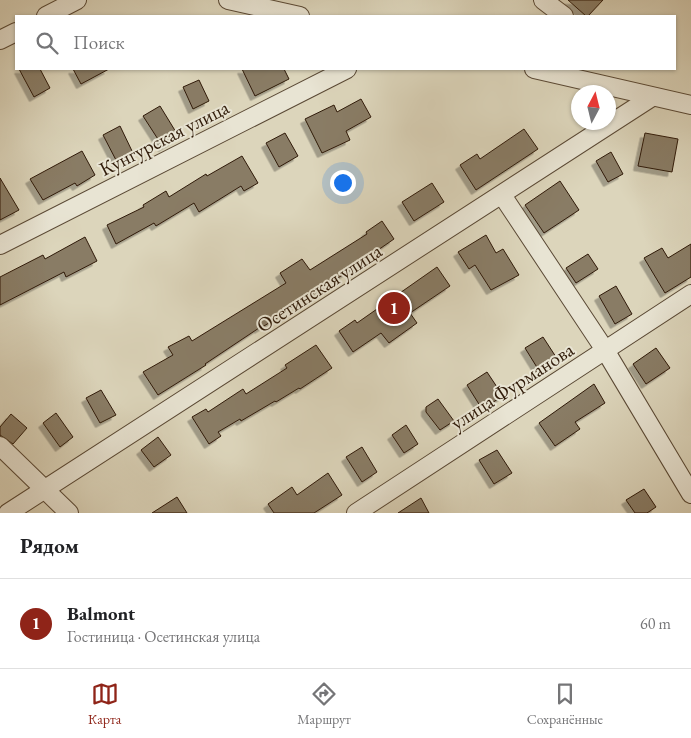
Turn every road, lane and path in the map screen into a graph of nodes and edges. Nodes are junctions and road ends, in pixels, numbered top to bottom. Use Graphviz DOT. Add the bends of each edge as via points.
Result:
graph roads {
  1 [pos="77,0"];
  2 [pos="228,0"];
  3 [pos="544,0"];
  4 [pos="48,15"];
  5 [pos="296,15"];
  6 [pos="563,15"];
  7 [pos="15,32"];
  8 [pos="0,40"];
  9 [pos="345,70"];
  10 [pos="543,70"];
  11 [pos="588,75"];
  12 [pos="652,97"];
  13 [pos="691,106"];
  14 [pos="502,195"];
  15 [pos="0,245"];
  16 [pos="691,294"];
  17 [pos="605,350"];
  18 [pos="0,446"];
  19 [pos="45,489"];
  20 [pos="691,494"];
  21 [pos="8,513"];
  22 [pos="69,513"];
  23 [pos="356,513"];
  1 -- 4 [label="street"];
  2 -- 5 [label="street"];
  3 -- 6 [label="street"];
  7 -- 8 [label="street"];
  9 -- 15 [label="street, Кунгурская улица"];
  10 -- 11 [label="street"];
  11 -- 12 [label="street"];
  12 -- 13 [label="street"];
  12 -- 14 [label="street, Осетинская улица"];
  14 -- 17 [label="street"];
  14 -- 19 [label="street, Осетинская улица"];
  16 -- 17 [label="street, улица Фурманова"];
  17 -- 20 [label="street"];
  17 -- 23 [label="street, улица Фурманова"];
  18 -- 19 [label="street"];
  19 -- 21 [label="street, Осетинская улица"];
  19 -- 22 [label="street"];
}
